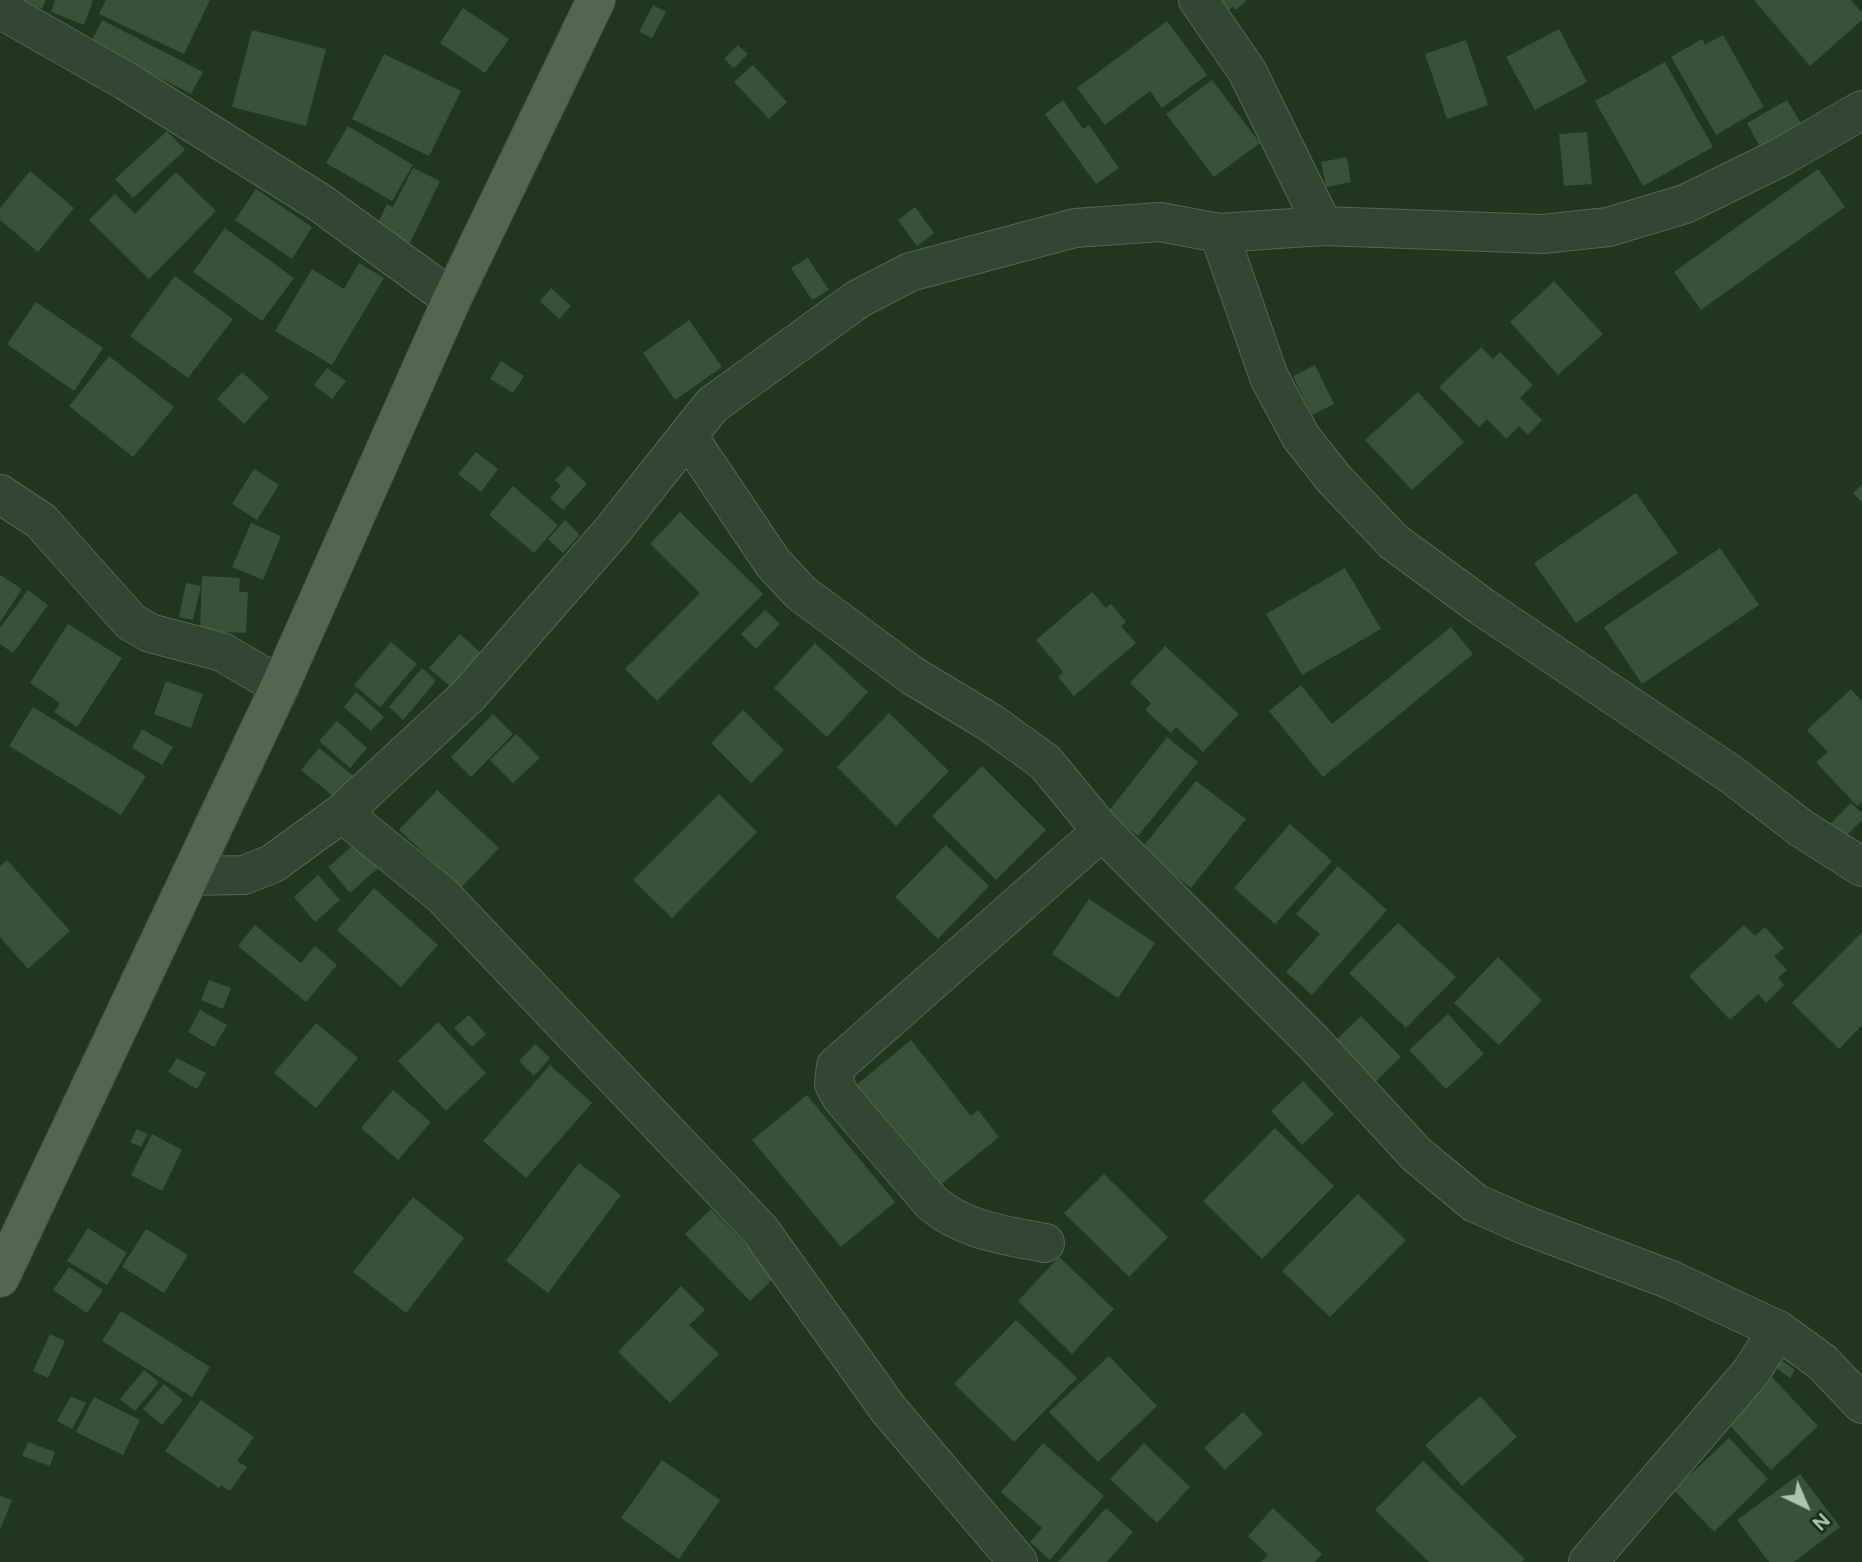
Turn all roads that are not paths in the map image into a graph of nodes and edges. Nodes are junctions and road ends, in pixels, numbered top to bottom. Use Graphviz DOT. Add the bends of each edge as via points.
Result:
graph roads {
  1 [pos="596,0"];
  2 [pos="1198,0"];
  3 [pos="0,9"];
  4 [pos="1862,110"];
  5 [pos="1323,226"];
  6 [pos="1219,233"];
  7 [pos="452,299"];
  8 [pos="689,438"];
  9 [pos="0,494"];
  10 [pos="280,686"];
  11 [pos="342,813"];
  12 [pos="1102,831"];
  13 [pos="1862,867"];
  14 [pos="190,876"];
  15 [pos="1045,1242"];
  16 [pos="0,1278"];
  17 [pos="1778,1331"];
  18 [pos="1862,1404"];
  19 [pos="1017,1562"];
  20 [pos="1588,1562"];
  1 -- 7 [label="main road"];
  2 -- 5 [label="street" via="1247,71"];
  3 -- 7 [label="street" via="126,81 319,202"];
  4 -- 5 [label="street" via="1782,157 1685,204 1608,227 1543,234"];
  5 -- 6 [label="street"];
  6 -- 8 [label="street" via="1160,222 1074,228 910,272 858,299 712,405"];
  6 -- 13 [label="street" via="1269,377 1301,437 1394,542"];
  7 -- 10 [label="main road"];
  8 -- 11 [label="street" via="470,695"];
  8 -- 12 [label="street" via="774,563 801,593 913,676 992,723 1045,762"];
  9 -- 10 [label="street" via="41,521 131,622 150,634 222,652"];
  10 -- 14 [label="main road"];
  11 -- 14 [label="street" via="272,864 244,875"];
  11 -- 19 [label="street" via="442,895 760,1230 889,1410"];
  12 -- 15 [label="street" via="836,1066 834,1084 841,1097 932,1203 948,1216 984,1230"];
  12 -- 17 [label="street" via="1314,1043 1416,1154 1475,1203 1671,1280"];
  14 -- 16 [label="main road"];
  17 -- 18 [label="street" via="1822,1362"];
  17 -- 20 [label="street" via="1751,1372"];
}
